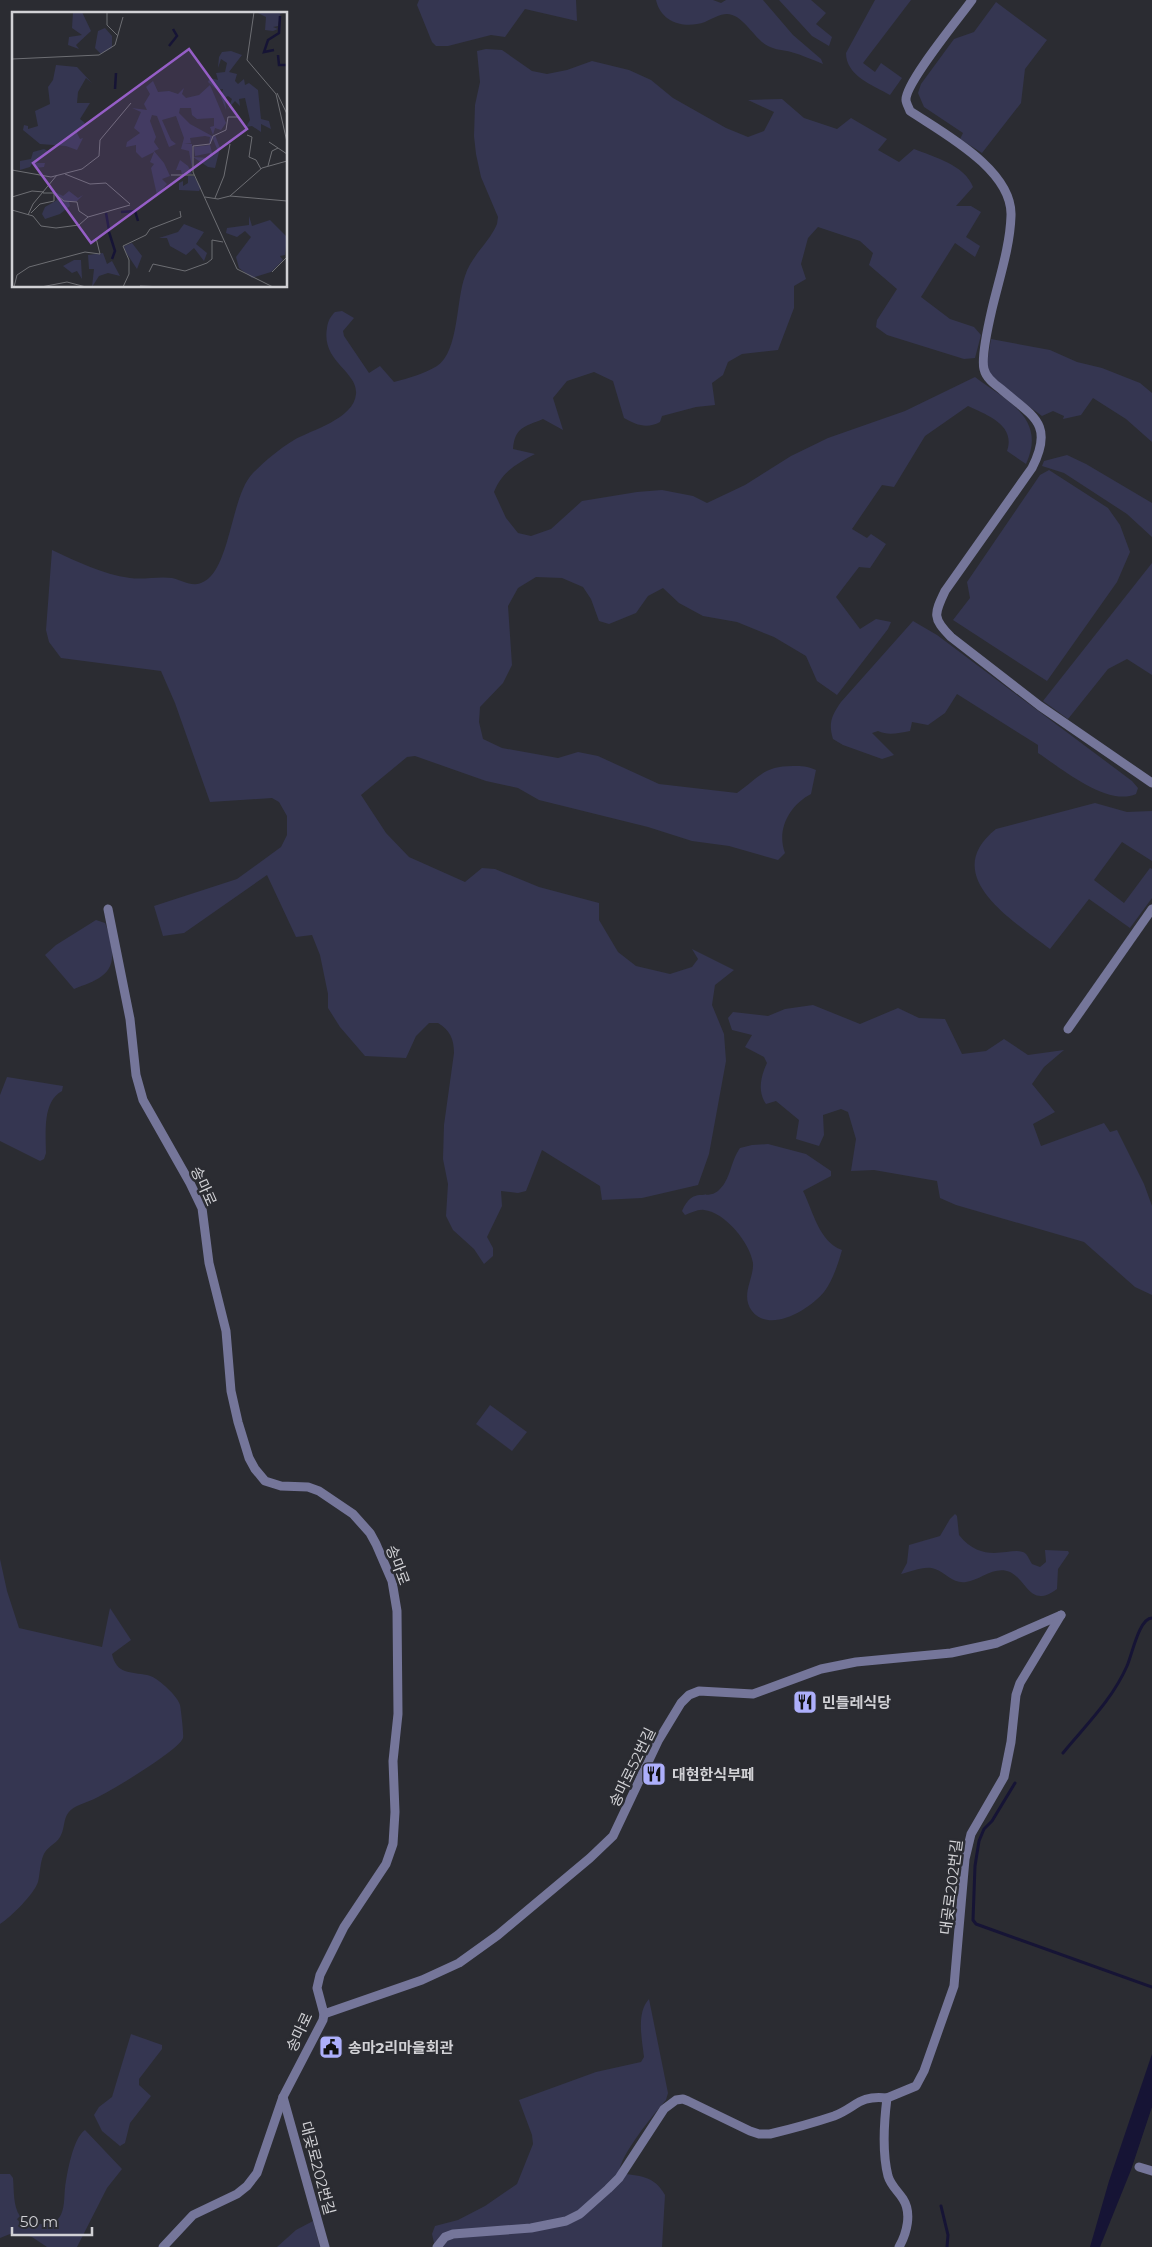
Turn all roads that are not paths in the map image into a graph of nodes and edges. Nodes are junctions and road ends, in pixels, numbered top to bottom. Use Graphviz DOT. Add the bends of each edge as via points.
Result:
graph roads {
  1 [pos="972,0"];
  2 [pos="1152,783"];
  3 [pos="108,909"];
  4 [pos="1152,910"];
  5 [pos="1068,1029"];
  6 [pos="1061,1615"];
  7 [pos="324,2014"];
  8 [pos="283,2097"];
  9 [pos="887,2098"];
  10 [pos="1140,2167"];
  11 [pos="1152,2171"];
  12 [pos="163,2247"];
  13 [pos="325,2247"];
  14 [pos="437,2247"];
  15 [pos="899,2247"];
  1 -- 2 [label="street" via="929,57 910,87 906,100 910,111 975,156 999,180 1010,203 1012,216 988,329 984,369 992,382 1034,415 1041,433 1042,449 945,591 936,611 937,624 1040,706"];
  3 -- 7 [label="street, 송마로" via="143,1100 202,1208 209,1263 226,1331 231,1392 249,1458 265,1481 281,1486 308,1487 352,1514 370,1533 392,1581 397,1611 398,1714 393,1761 393,1844 386,1864 344,1927 320,1975 317,1988"];
  4 -- 5 [label="street"];
  6 -- 7 [label="street, 송마로52번길" via="997,1643 951,1653 830,1667 753,1694 699,1691 689,1695 658,1741 613,1836 595,1854 460,1963 422,1980"];
  6 -- 9 [label="street, 대곶로202번길" via="1020,1683 1004,1776 971,1834 965,1859 954,1986 924,2071 916,2086"];
  7 -- 8 [label="street, 송마로"];
  8 -- 12 [label="street, 송마로" via="257,2173 247,2186 193,2215"];
  8 -- 13 [label="street, 대곶로202번길"];
  9 -- 14 [label="street, 대곶로202번길" via="873,2096 862,2099 837,2115 770,2134 750,2131 683,2099 670,2103 618,2178 580,2214 566,2221 531,2228 453,2234"];
  9 -- 15 [label="street" via="888,2175 906,2206 908,2218"];
  10 -- 11 [label="street"];
}
